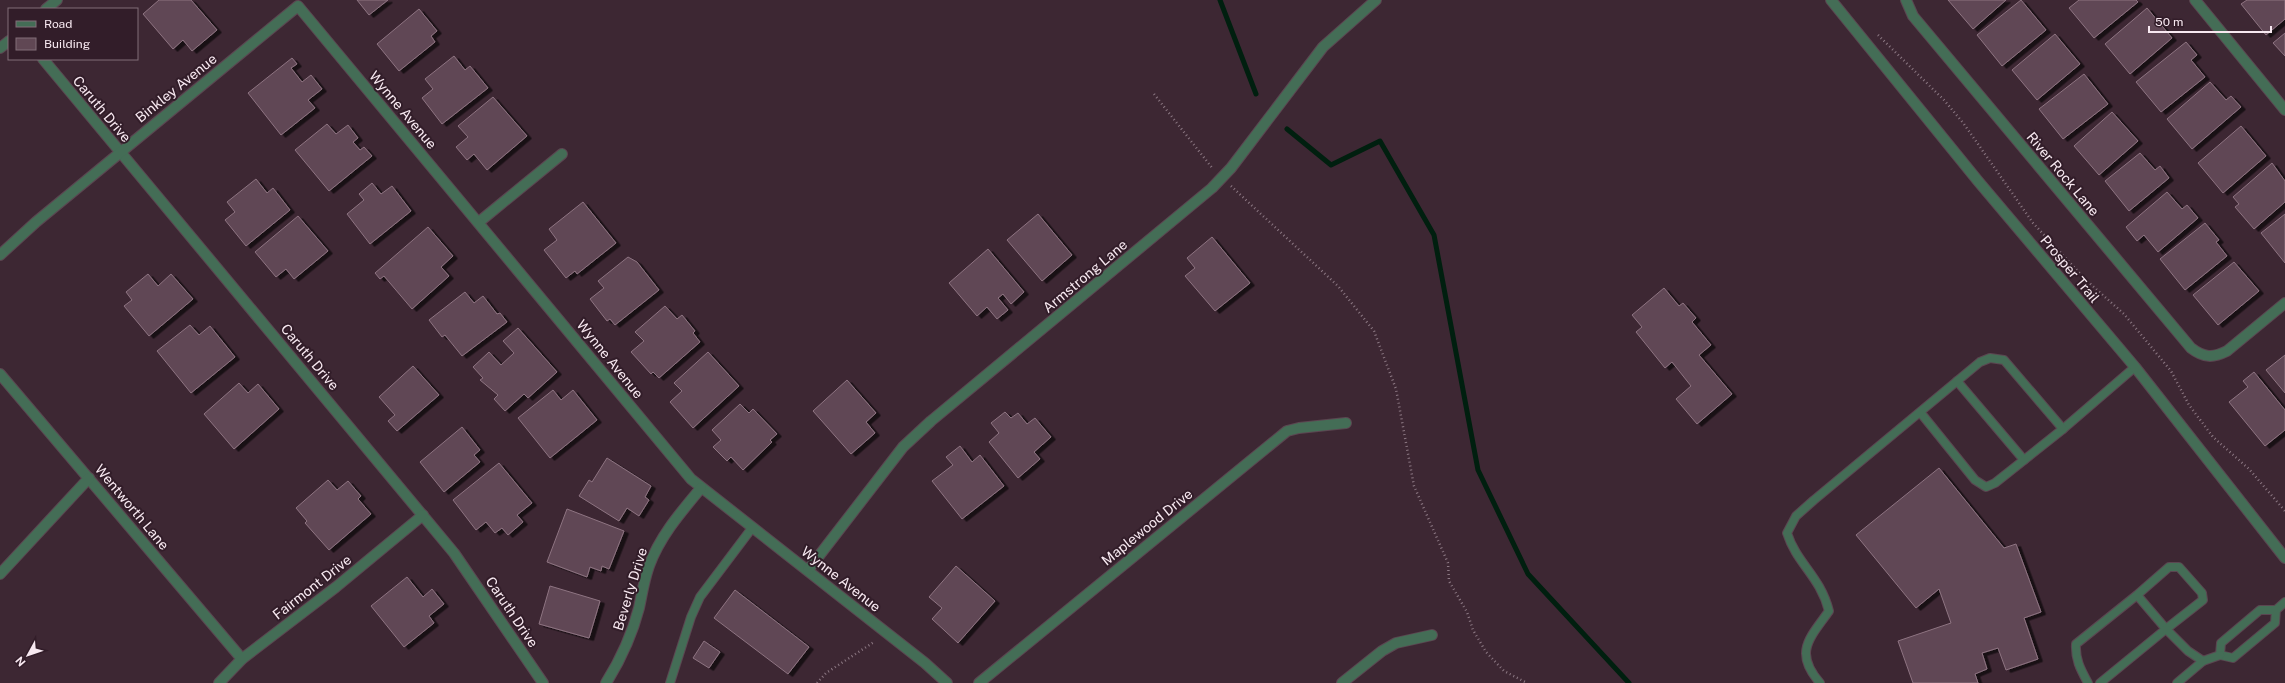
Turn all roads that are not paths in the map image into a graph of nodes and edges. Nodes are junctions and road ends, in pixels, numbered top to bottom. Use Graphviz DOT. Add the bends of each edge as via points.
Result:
graph roads {
  1 [pos="57,0"];
  2 [pos="1376,0"];
  3 [pos="1831,0"];
  4 [pos="1906,0"];
  5 [pos="2195,0"];
  6 [pos="298,6"];
  7 [pos="47,8"];
  8 [pos="8,42"];
  9 [pos="0,48"];
  10 [pos="44,60"];
  11 [pos="2285,110"];
  12 [pos="120,152"];
  13 [pos="562,154"];
  14 [pos="479,222"];
  15 [pos="0,255"];
  16 [pos="2285,303"];
  17 [pos="2135,367"];
  18 [pos="0,374"];
  19 [pos="1957,381"];
  20 [pos="1920,412"];
  21 [pos="1346,423"];
  22 [pos="2063,429"];
  23 [pos="2024,460"];
  24 [pos="89,478"];
  25 [pos="701,488"];
  26 [pos="423,515"];
  27 [pos="752,528"];
  28 [pos="2285,558"];
  29 [pos="808,570"];
  30 [pos="0,574"];
  31 [pos="2137,595"];
  32 [pos="2285,602"];
  33 [pos="2276,610"];
  34 [pos="2166,629"];
  35 [pos="1432,635"];
  36 [pos="2220,655"];
  37 [pos="242,659"];
  38 [pos="2203,662"];
  39 [pos="219,683"];
  40 [pos="543,683"];
  41 [pos="606,683"];
  42 [pos="670,683"];
  43 [pos="947,683"];
  44 [pos="979,683"];
  45 [pos="1342,683"];
  46 [pos="1820,683"];
  47 [pos="2088,683"];
  48 [pos="2100,683"];
  49 [pos="2177,683"];
  1 -- 7 [label="street"];
  2 -- 29 [label="street, Armstrong Lane" via="1323,48 1222,178 916,434 891,462"];
  3 -- 17 [label="street, Prosper Trail"];
  4 -- 16 [label="street, River Rock Lane" via="1913,16 2191,348 2201,356 2207,357 2227,351"];
  5 -- 11 [label="street"];
  6 -- 12 [label="street, Binkley Avenue"];
  6 -- 14 [label="street, Wynne Avenue"];
  8 -- 9 [label="street"];
  10 -- 12 [label="street, Caruth Drive"];
  12 -- 15 [label="street, Binkley Avenue"];
  12 -- 26 [label="street, Caruth Drive"];
  13 -- 14 [label="street"];
  14 -- 25 [label="street, Wynne Avenue" via="677,464"];
  17 -- 22 [label="lane"];
  17 -- 28 [label="street, Prosper Trail"];
  18 -- 24 [label="street, Wentworth Lane"];
  19 -- 20 [label="lane"];
  19 -- 22 [label="lane" via="1980,362 1990,358 2004,360"];
  19 -- 23 [label="lane"];
  20 -- 23 [label="lane" via="1975,480 1986,487"];
  20 -- 46 [label="lane" via="1796,516 1787,532 1792,548 1819,583 1829,610 1807,642 1806,660"];
  21 -- 44 [label="street, Maplewood Drive" via="1299,428 1288,432"];
  22 -- 23 [label="lane"];
  24 -- 30 [label="street"];
  24 -- 37 [label="street, Wentworth Lane"];
  25 -- 27 [label="street, Wynne Avenue"];
  25 -- 41 [label="street, Beverly Drive" via="656,548 625,649"];
  26 -- 37 [label="street, Fairmont Drive" via="336,588"];
  26 -- 40 [label="street, Caruth Drive" via="477,584"];
  27 -- 29 [label="street, Wynne Avenue"];
  27 -- 42 [label="lane" via="700,597"];
  29 -- 43 [label="street, Wynne Avenue"];
  31 -- 34 [label="lane"];
  31 -- 34 [label="lane" via="2169,567 2179,567 2202,593 2203,600"];
  31 -- 47 [label="lane" via="2076,644 2077,660"];
  32 -- 33 [label="lane"];
  33 -- 36 [label="lane" via="2260,610 2221,643"];
  33 -- 36 [label="lane" via="2275,623 2233,658"];
  34 -- 38 [label="lane"];
  34 -- 48 [label="lane"];
  35 -- 45 [label="street" via="1396,643"];
  36 -- 38 [label="lane"];
  37 -- 39 [label="street, Fairmont Drive"];
  38 -- 49 [label="lane"];
}
